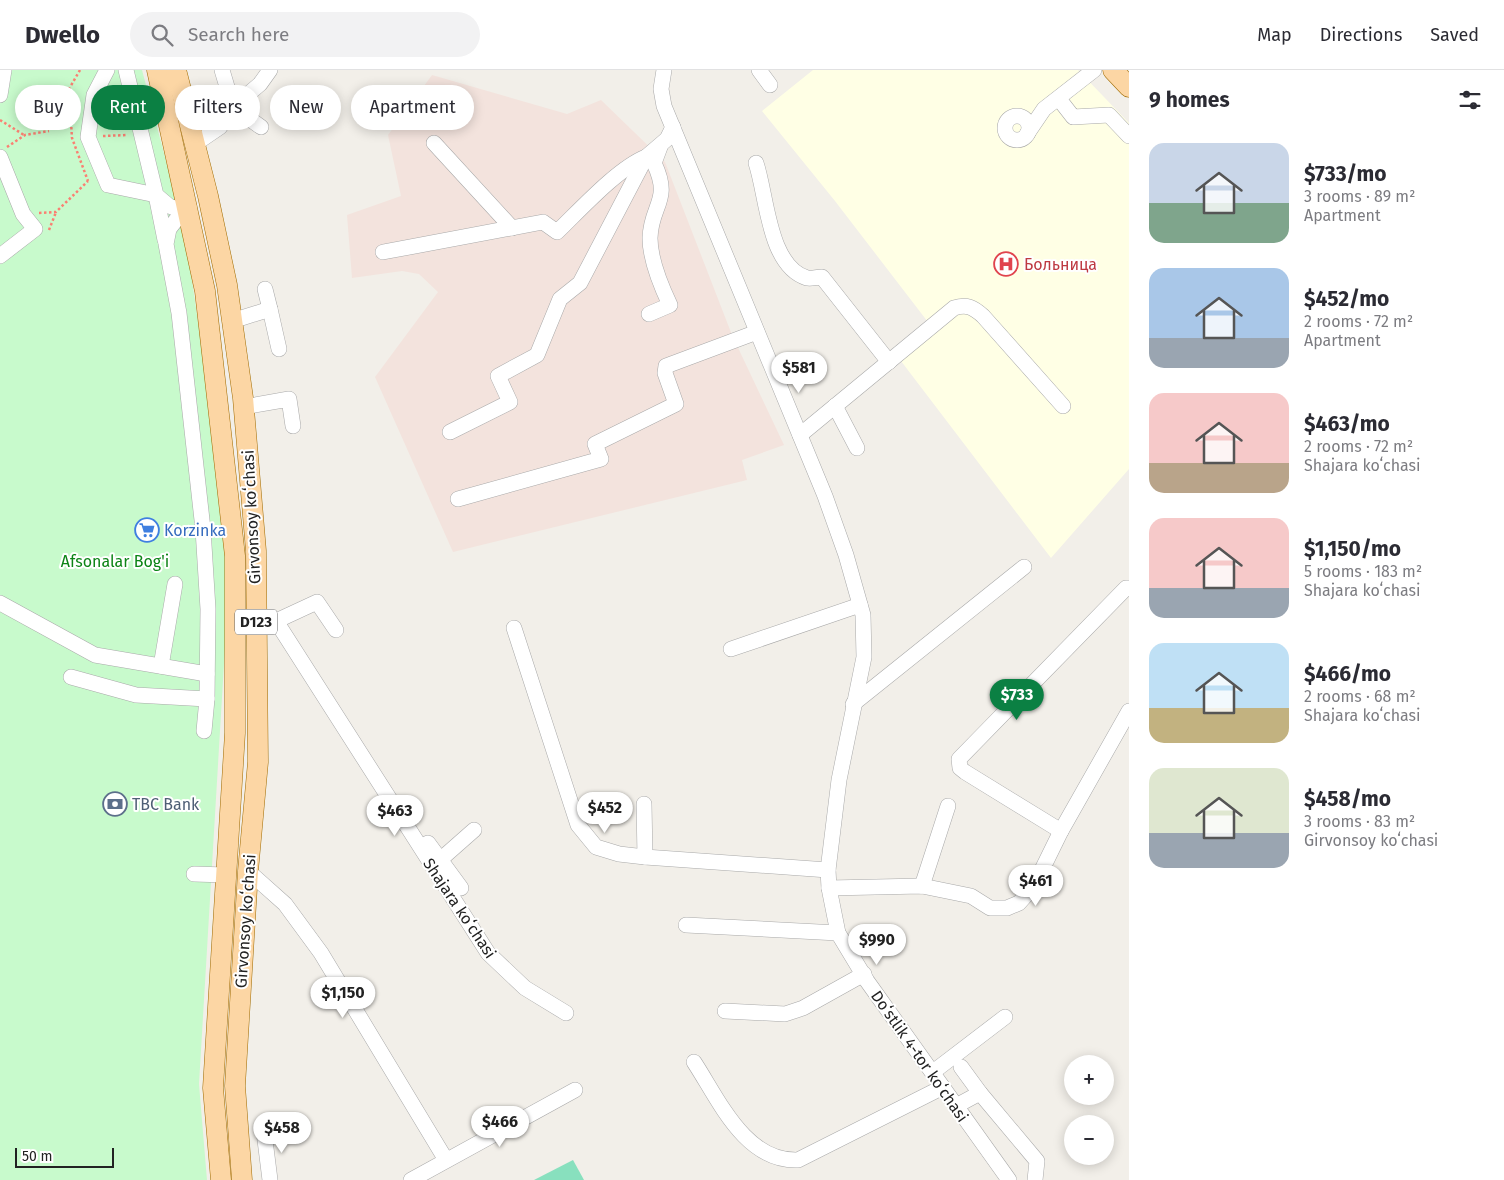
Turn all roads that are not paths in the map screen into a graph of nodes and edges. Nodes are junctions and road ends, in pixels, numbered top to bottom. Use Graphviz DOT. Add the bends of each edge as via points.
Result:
graph roads {
  1 [pos="4,70"];
  2 [pos="107,70"];
  3 [pos="126,70"];
  4 [pos="157,70"];
  5 [pos="176,70"];
  6 [pos="222,70"];
  7 [pos="270,70"];
  8 [pos="281,70"];
  9 [pos="664,70"];
  10 [pos="759,70"];
  11 [pos="1094,70"];
  12 [pos="1113,70"];
  13 [pos="260,84"];
  14 [pos="226,85"];
  15 [pos="770,85"];
  16 [pos="1129,87"];
  17 [pos="0,95"];
  18 [pos="1059,99"];
  19 [pos="1044,109"];
  20 [pos="673,127"];
  21 [pos="214,130"];
  22 [pos="1129,136"];
  23 [pos="434,143"];
  24 [pos="195,144"];
  25 [pos="660,147"];
  26 [pos="175,149"];
  27 [pos="646,157"];
  28 [pos="0,158"];
  29 [pos="756,163"];
  30 [pos="156,194"];
  31 [pos="208,196"];
  32 [pos="186,209"];
  33 [pos="512,228"];
  34 [pos="166,244"];
  35 [pos="383,252"];
  36 [pos="0,256"];
  37 [pos="265,289"];
  38 [pos="270,309"];
  39 [pos="649,314"];
  40 [pos="232,321"];
  41 [pos="758,332"];
  42 [pos="279,349"];
  43 [pos="889,362"];
  44 [pos="835,406"];
  45 [pos="1063,406"];
  46 [pos="244,407"];
  47 [pos="293,426"];
  48 [pos="450,432"];
  49 [pos="800,435"];
  50 [pos="857,448"];
  51 [pos="458,499"];
  52 [pos="1024,567"];
  53 [pos="175,584"];
  54 [pos="1129,588"];
  55 [pos="0,603"];
  56 [pos="860,605"];
  57 [pos="256,618"];
  58 [pos="276,621"];
  59 [pos="514,628"];
  60 [pos="336,630"];
  61 [pos="732,649"];
  62 [pos="161,666"];
  63 [pos="207,674"];
  64 [pos="71,677"];
  65 [pos="207,698"];
  66 [pos="853,704"];
  67 [pos="1129,712"];
  68 [pos="204,731"];
  69 [pos="644,804"];
  70 [pos="948,806"];
  71 [pos="474,830"];
  72 [pos="1061,831"];
  73 [pos="420,848"];
  74 [pos="645,857"];
  75 [pos="440,860"];
  76 [pos="828,870"];
  77 [pos="248,871"];
  78 [pos="194,874"];
  79 [pos="226,875"];
  80 [pos="922,886"];
  81 [pos="461,888"];
  82 [pos="828,888"];
  83 [pos="686,925"];
  84 [pos="838,933"];
  85 [pos="864,974"];
  86 [pos="725,1011"];
  87 [pos="566,1013"];
  88 [pos="1005,1017"];
  89 [pos="694,1062"];
  90 [pos="961,1067"];
  91 [pos="933,1072"];
  92 [pos="235,1086"];
  93 [pos="943,1087"];
  94 [pos="213,1088"];
  95 [pos="575,1090"];
  96 [pos="980,1093"];
  97 [pos="956,1106"];
  98 [pos="236,1108"];
  99 [pos="214,1109"];
  100 [pos="264,1132"];
  101 [pos="446,1160"];
  102 [pos="221,1180"];
  103 [pos="242,1180"];
  104 [pos="270,1180"];
  105 [pos="411,1180"];
  106 [pos="1009,1180"];
  107 [pos="1034,1180"];
  1 -- 17 [label="street"];
  2 -- 30 [label="street" via="94,95 88,137 108,185"];
  3 -- 30 [label="street"];
  4 -- 26 [label="main road, Girvonsoy koʻchasi / D123"];
  5 -- 24 [label="main road, Girvonsoy koʻchasi / D123"];
  6 -- 14 [label="street"];
  7 -- 13 [label="street"];
  8 -- 13 [label="street"];
  9 -- 20 [label="street, Doʻstlik 4-tor koʻchasi" via="660,89"];
  10 -- 15 [label="street"];
  11 -- 18 [label="street"];
  12 -- 16 [label="main road"];
  18 -- 19 [label="street"];
  18 -- 22 [label="street" via="1073,117 1109,115"];
  19 -- 19 [label="street" via="1024,138 1015,140 1007,135 1005,126 1010,118"];
  20 -- 25 [label="street"];
  20 -- 41 [label="street, Doʻstlik 4-tor koʻchasi"];
  21 -- 24 [label="street"];
  23 -- 33 [label="street"];
  24 -- 26 [label="main road"];
  24 -- 31 [label="main road, Girvonsoy koʻchasi / D123"];
  25 -- 27 [label="street"];
  25 -- 39 [label="street" via="654,163 663,189 650,237 652,256 670,305"];
  26 -- 32 [label="main road, Girvonsoy koʻchasi / D123"];
  27 -- 33 [label="street" via="636,161 557,232 543,222"];
  27 -- 48 [label="street" via="580,283 560,299 538,355 498,376 510,402"];
  28 -- 36 [label="street" via="23,214 35,229"];
  29 -- 43 [label="street" via="777,248 792,270 808,279 822,277"];
  30 -- 32 [label="street" via="169,206"];
  30 -- 34 [label="street"];
  31 -- 32 [label="main road"];
  31 -- 40 [label="main road, Girvonsoy koʻchasi / D123"];
  32 -- 34 [label="street" via="169,229"];
  32 -- 79 [label="main road, Girvonsoy koʻchasi / D123" via="206,291 235,556 235,733"];
  33 -- 35 [label="street"];
  34 -- 63 [label="street" via="179,313 203,529 208,609"];
  37 -- 38 [label="street"];
  38 -- 40 [label="street"];
  38 -- 42 [label="street"];
  40 -- 46 [label="main road, Girvonsoy koʻchasi / D123"];
  41 -- 49 [label="street, Doʻstlik 4-tor koʻchasi"];
  41 -- 51 [label="street" via="666,366 676,404 595,444 601,459"];
  43 -- 44 [label="street"];
  43 -- 45 [label="street" via="954,308 973,307"];
  44 -- 49 [label="street"];
  44 -- 50 [label="street"];
  46 -- 47 [label="street" via="289,399"];
  46 -- 57 [label="main road, Girvonsoy koʻchasi / D123" via="256,551"];
  49 -- 56 [label="street, Doʻstlik 4-tor koʻchasi" via="843,546"];
  52 -- 66 [label="street"];
  53 -- 62 [label="street"];
  54 -- 72 [label="street" via="959,759 960,768 965,772"];
  55 -- 62 [label="street" via="94,655"];
  56 -- 61 [label="street"];
  56 -- 66 [label="street, Doʻstlik 4-tor koʻchasi" via="864,657"];
  57 -- 58 [label="street"];
  57 -- 77 [label="main road, Girvonsoy koʻchasi / D123" via="258,762"];
  58 -- 60 [label="street" via="317,602"];
  58 -- 73 [label="street, Shajara koʻchasi"];
  59 -- 74 [label="street" via="578,825 596,847"];
  62 -- 63 [label="street"];
  63 -- 65 [label="street"];
  64 -- 65 [label="street" via="136,695"];
  65 -- 68 [label="street"];
  66 -- 76 [label="street, Doʻstlik 4-tor koʻchasi" via="838,780"];
  67 -- 72 [label="street"];
  69 -- 74 [label="street"];
  70 -- 80 [label="street"];
  71 -- 75 [label="street"];
  72 -- 80 [label="street" via="1034,886 1020,903 1006,908 990,908 972,896"];
  73 -- 75 [label="street" via="428,843"];
  73 -- 87 [label="street, Shajara koʻchasi" via="488,953 525,988"];
  74 -- 76 [label="street"];
  75 -- 81 [label="street"];
  76 -- 82 [label="street, Doʻstlik 4-tor koʻchasi"];
  77 -- 92 [label="main road, Girvonsoy koʻchasi / D123"];
  77 -- 101 [label="street" via="286,904 321,953"];
  78 -- 79 [label="street"];
  79 -- 94 [label="main road, Girvonsoy koʻchasi / D123"];
  80 -- 82 [label="street"];
  82 -- 84 [label="street, Doʻstlik 4-tor koʻchasi"];
  83 -- 84 [label="street"];
  84 -- 85 [label="street, Doʻstlik 4-tor koʻchasi"];
  85 -- 86 [label="street" via="785,1014"];
  85 -- 91 [label="street, Doʻstlik 4-tor koʻchasi"];
  88 -- 91 [label="street"];
  89 -- 93 [label="street" via="738,1128 755,1146 784,1160 798,1160"];
  90 -- 96 [label="street"];
  91 -- 93 [label="street, Doʻstlik 4-tor koʻchasi"];
  92 -- 94 [label="main road"];
  92 -- 98 [label="main road, Girvonsoy koʻchasi / D123"];
  93 -- 97 [label="street, Doʻstlik 4-tor koʻchasi"];
  94 -- 99 [label="main road, Girvonsoy koʻchasi / D123"];
  95 -- 101 [label="street"];
  96 -- 97 [label="street"];
  96 -- 107 [label="street" via="1037,1161"];
  97 -- 106 [label="street, Doʻstlik 4-tor koʻchasi"];
  98 -- 99 [label="main road"];
  98 -- 103 [label="main road, Girvonsoy koʻchasi / D123"];
  99 -- 102 [label="main road, Girvonsoy koʻchasi / D123"];
  100 -- 104 [label="street"];
  101 -- 105 [label="street"];
}
